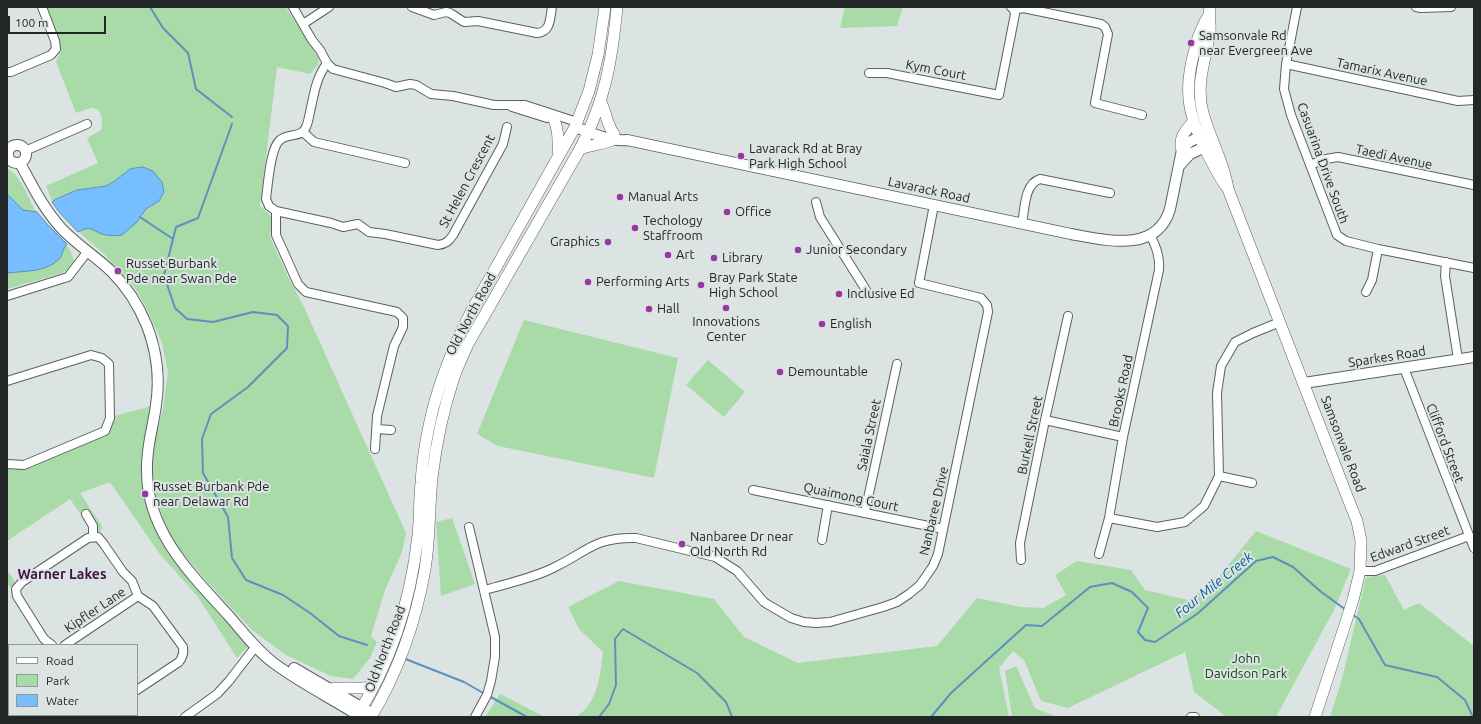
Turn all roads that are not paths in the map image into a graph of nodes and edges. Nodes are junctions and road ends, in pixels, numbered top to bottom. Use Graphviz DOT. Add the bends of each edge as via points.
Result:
graph roads {
  1 [pos="42,7"];
  2 [pos="293,7"];
  3 [pos="329,7"];
  4 [pos="412,7"];
  5 [pos="552,7"];
  6 [pos="606,7"];
  7 [pos="617,7"];
  8 [pos="1297,7"];
  9 [pos="1416,7"];
  10 [pos="1451,7"];
  11 [pos="1012,9"];
  12 [pos="1210,11"];
  13 [pos="303,24"];
  14 [pos="327,63"];
  15 [pos="1286,64"];
  16 [pos="333,70"];
  17 [pos="7,72"];
  18 [pos="869,73"];
  19 [pos="319,77"];
  20 [pos="1474,100"];
  21 [pos="600,101"];
  22 [pos="508,106"];
  23 [pos="1142,115"];
  24 [pos="554,120"];
  25 [pos="1193,122"];
  26 [pos="87,124"];
  27 [pos="576,125"];
  28 [pos="508,128"];
  29 [pos="590,129"];
  30 [pos="303,132"];
  31 [pos="614,137"];
  32 [pos="1207,140"];
  33 [pos="580,149"];
  34 [pos="1182,150"];
  35 [pos="26,151"];
  36 [pos="7,156"];
  37 [pos="559,156"];
  38 [pos="20,163"];
  39 [pos="405,163"];
  40 [pos="1310,165"];
  41 [pos="1179,166"];
  42 [pos="1474,185"];
  43 [pos="1110,193"];
  44 [pos="816,202"];
  45 [pos="934,205"];
  46 [pos="279,212"];
  47 [pos="1022,223"];
  48 [pos="1150,234"];
  49 [pos="1378,249"];
  50 [pos="88,251"];
  51 [pos="1446,262"];
  52 [pos="1474,268"];
  53 [pos="866,290"];
  54 [pos="1366,292"];
  55 [pos="7,296"];
  56 [pos="1068,316"];
  57 [pos="1280,322"];
  58 [pos="1474,357"];
  59 [pos="1458,359"];
  60 [pos="897,364"];
  61 [pos="1404,368"];
  62 [pos="7,381"];
  63 [pos="1304,383"];
  64 [pos="1045,420"];
  65 [pos="377,429"];
  66 [pos="391,430"];
  67 [pos="1123,437"];
  68 [pos="375,449"];
  69 [pos="7,464"];
  70 [pos="1219,476"];
  71 [pos="1252,482"];
  72 [pos="754,490"];
  73 [pos="828,505"];
  74 [pos="865,512"];
  75 [pos="86,514"];
  76 [pos="1109,518"];
  77 [pos="469,527"];
  78 [pos="943,529"];
  79 [pos="94,536"];
  80 [pos="1468,536"];
  81 [pos="822,540"];
  82 [pos="1474,548"];
  83 [pos="1099,554"];
  84 [pos="1021,560"];
  85 [pos="1360,571"];
  86 [pos="485,590"];
  87 [pos="138,596"];
  88 [pos="51,644"];
  89 [pos="66,644"];
  90 [pos="256,646"];
  91 [pos="373,687"];
  92 [pos="138,689"];
  93 [pos="330,689"];
  94 [pos="359,714"];
  95 [pos="372,715"];
  96 [pos="185,717"];
  97 [pos="475,717"];
  98 [pos="1191,717"];
  99 [pos="1194,717"];
  100 [pos="1315,717"];
  1 -- 17 [label="street" via="56,41 56,49 51,55"];
  2 -- 13 [label="street"];
  3 -- 13 [label="street"];
  4 -- 5 [label="street" via="434,15 450,13 464,22 478,21 537,33 548,27"];
  6 -- 27 [label="main road, Old North Road" via="594,73"];
  7 -- 21 [label="main road, Old North Road" via="613,51"];
  8 -- 15 [label="street, Casuarina Drive South"];
  9 -- 10 [label="street"];
  11 -- 18 [label="street, Kym Court" via="1015,14 999,95 887,73"];
  11 -- 23 [label="street" via="1023,8 1053,13 1101,24 1108,34 1095,103"];
  12 -- 25 [label="main road, Samsonvale Road" via="1201,27 1190,67 1188,96"];
  12 -- 32 [label="main road, Samsonvale Road" via="1210,30 1200,92"];
  13 -- 14 [label="street"];
  14 -- 16 [label="street"];
  14 -- 19 [label="street"];
  15 -- 20 [label="street, Tamarix Avenue" via="1458,101"];
  15 -- 40 [label="street, Casuarina Drive South" via="1284,88 1291,115"];
  16 -- 19 [label="street"];
  16 -- 22 [label="street" via="396,87 416,85 431,94"];
  19 -- 30 [label="street"];
  21 -- 29 [label="main road, Old North Road"];
  21 -- 31 [label="main road"];
  22 -- 24 [label="street"];
  22 -- 27 [label="street" via="525,105"];
  24 -- 27 [label="street"];
  24 -- 37 [label="main road" via="558,130"];
  25 -- 32 [label="main road, Samsonvale Road"];
  25 -- 34 [label="main road" via="1182,135"];
  26 -- 35 [label="street"];
  27 -- 29 [label="street, Lavarack Road"];
  27 -- 37 [label="main road, Old North Road"];
  28 -- 46 [label="street, St Helen Crescent" via="503,144 461,221 450,240 443,244 369,232 358,224 339,227 331,222"];
  29 -- 31 [label="street, Lavarack Road"];
  29 -- 33 [label="main road, Old North Road"];
  30 -- 39 [label="street" via="314,142"];
  30 -- 46 [label="street" via="285,136 274,148 266,199 269,206"];
  31 -- 33 [label="main road" via="610,142"];
  31 -- 45 [label="street, Lavarack Road"];
  32 -- 34 [label="street" via="1186,144"];
  32 -- 41 [label="street"];
  32 -- 57 [label="main road, Samsonvale Road" via="1226,175 1228,189"];
  33 -- 95 [label="main road, Old North Road" via="468,344 454,376 440,423 432,479 429,537 419,601 401,655"];
  34 -- 41 [label="street, Lavarack Road"];
  35 -- 36 [label="street" via="22,146 15,144 8,150"];
  35 -- 38 [label="street"];
  36 -- 38 [label="street" via="11,161"];
  37 -- 91 [label="main road, Old North Road" via="472,310 440,383 424,454 418,534 410,586 401,621"];
  38 -- 50 [label="street" via="44,207 62,229"];
  40 -- 42 [label="street, Taedi Avenue" via="1338,157"];
  40 -- 49 [label="street, Casuarina Drive South" via="1338,235 1346,241"];
  41 -- 48 [label="street, Lavarack Road" via="1168,215 1160,227"];
  43 -- 47 [label="street" via="1040,179 1028,189"];
  44 -- 53 [label="street" via="820,217"];
  45 -- 47 [label="street, Lavarack Road"];
  45 -- 78 [label="street, Nanbaree Drive" via="919,283 981,298 988,308"];
  46 -- 65 [label="street" via="276,235 301,289 397,312 403,318 403,327 394,346 376,416"];
  47 -- 48 [label="street, Lavarack Road" via="1115,241 1139,239"];
  48 -- 67 [label="street, Brooks Road" via="1157,249 1159,270"];
  49 -- 51 [label="street, Casuarina Drive South"];
  49 -- 54 [label="street" via="1372,280"];
  50 -- 55 [label="street" via="68,278"];
  50 -- 90 [label="street" via="111,271 130,294 152,340 157,366 157,388 147,450 147,474 148,494 161,530 169,546 191,574"];
  51 -- 52 [label="street, Casuarina Drive South"];
  51 -- 59 [label="street" via="1445,276"];
  56 -- 64 [label="street, Burkell Street"];
  57 -- 63 [label="main road, Samsonvale Road"];
  57 -- 70 [label="street" via="1235,342 1221,366 1217,393"];
  58 -- 59 [label="street, Sparkes Road"];
  59 -- 61 [label="street, Sparkes Road"];
  60 -- 74 [label="street, Saiala Street"];
  61 -- 63 [label="street, Sparkes Road"];
  61 -- 80 [label="street, Clifford Street"];
  62 -- 69 [label="street" via="91,355 102,358 108,364 110,418 105,431 24,465"];
  63 -- 85 [label="main road, Samsonvale Road" via="1356,521 1361,550"];
  64 -- 67 [label="street"];
  64 -- 84 [label="street, Burkell Street" via="1020,543"];
  65 -- 66 [label="street"];
  65 -- 68 [label="street"];
  67 -- 76 [label="street, Brooks Road"];
  70 -- 71 [label="street"];
  70 -- 76 [label="street" via="1204,506 1185,522 1157,527"];
  72 -- 73 [label="street, Quaimong Court"];
  73 -- 74 [label="street, Quaimong Court"];
  73 -- 81 [label="street"];
  74 -- 78 [label="street, Quaimong Court"];
  75 -- 79 [label="street" via="93,526"];
  76 -- 83 [label="street, Brooks Road"];
  77 -- 86 [label="street"];
  78 -- 86 [label="street, Nanbaree Drive" via="938,554 920,585 897,602 830,622 804,622 780,613 764,602 737,571 715,557 636,538 598,543 542,573"];
  79 -- 87 [label="street" via="101,540 133,583"];
  79 -- 88 [label="street" via="28,578 16,589 24,608 44,639"];
  80 -- 82 [label="street, Clifford Street"];
  80 -- 85 [label="street, Edward Street" via="1375,571"];
  85 -- 100 [label="main road, Samsonvale Road"];
  86 -- 97 [label="street" via="495,637 495,657 491,682"];
  87 -- 89 [label="street, Kipfler Lane"];
  87 -- 92 [label="street" via="154,606 184,651 179,662"];
  90 -- 93 [label="street"];
  90 -- 94 [label="street" via="274,663"];
  90 -- 96 [label="street" via="217,694"];
  91 -- 93 [label="main road"];
  91 -- 94 [label="main road, Old North Road"];
  93 -- 94 [label="street"];
  94 -- 95 [label="street"];
  98 -- 99 [label="street"];
}
